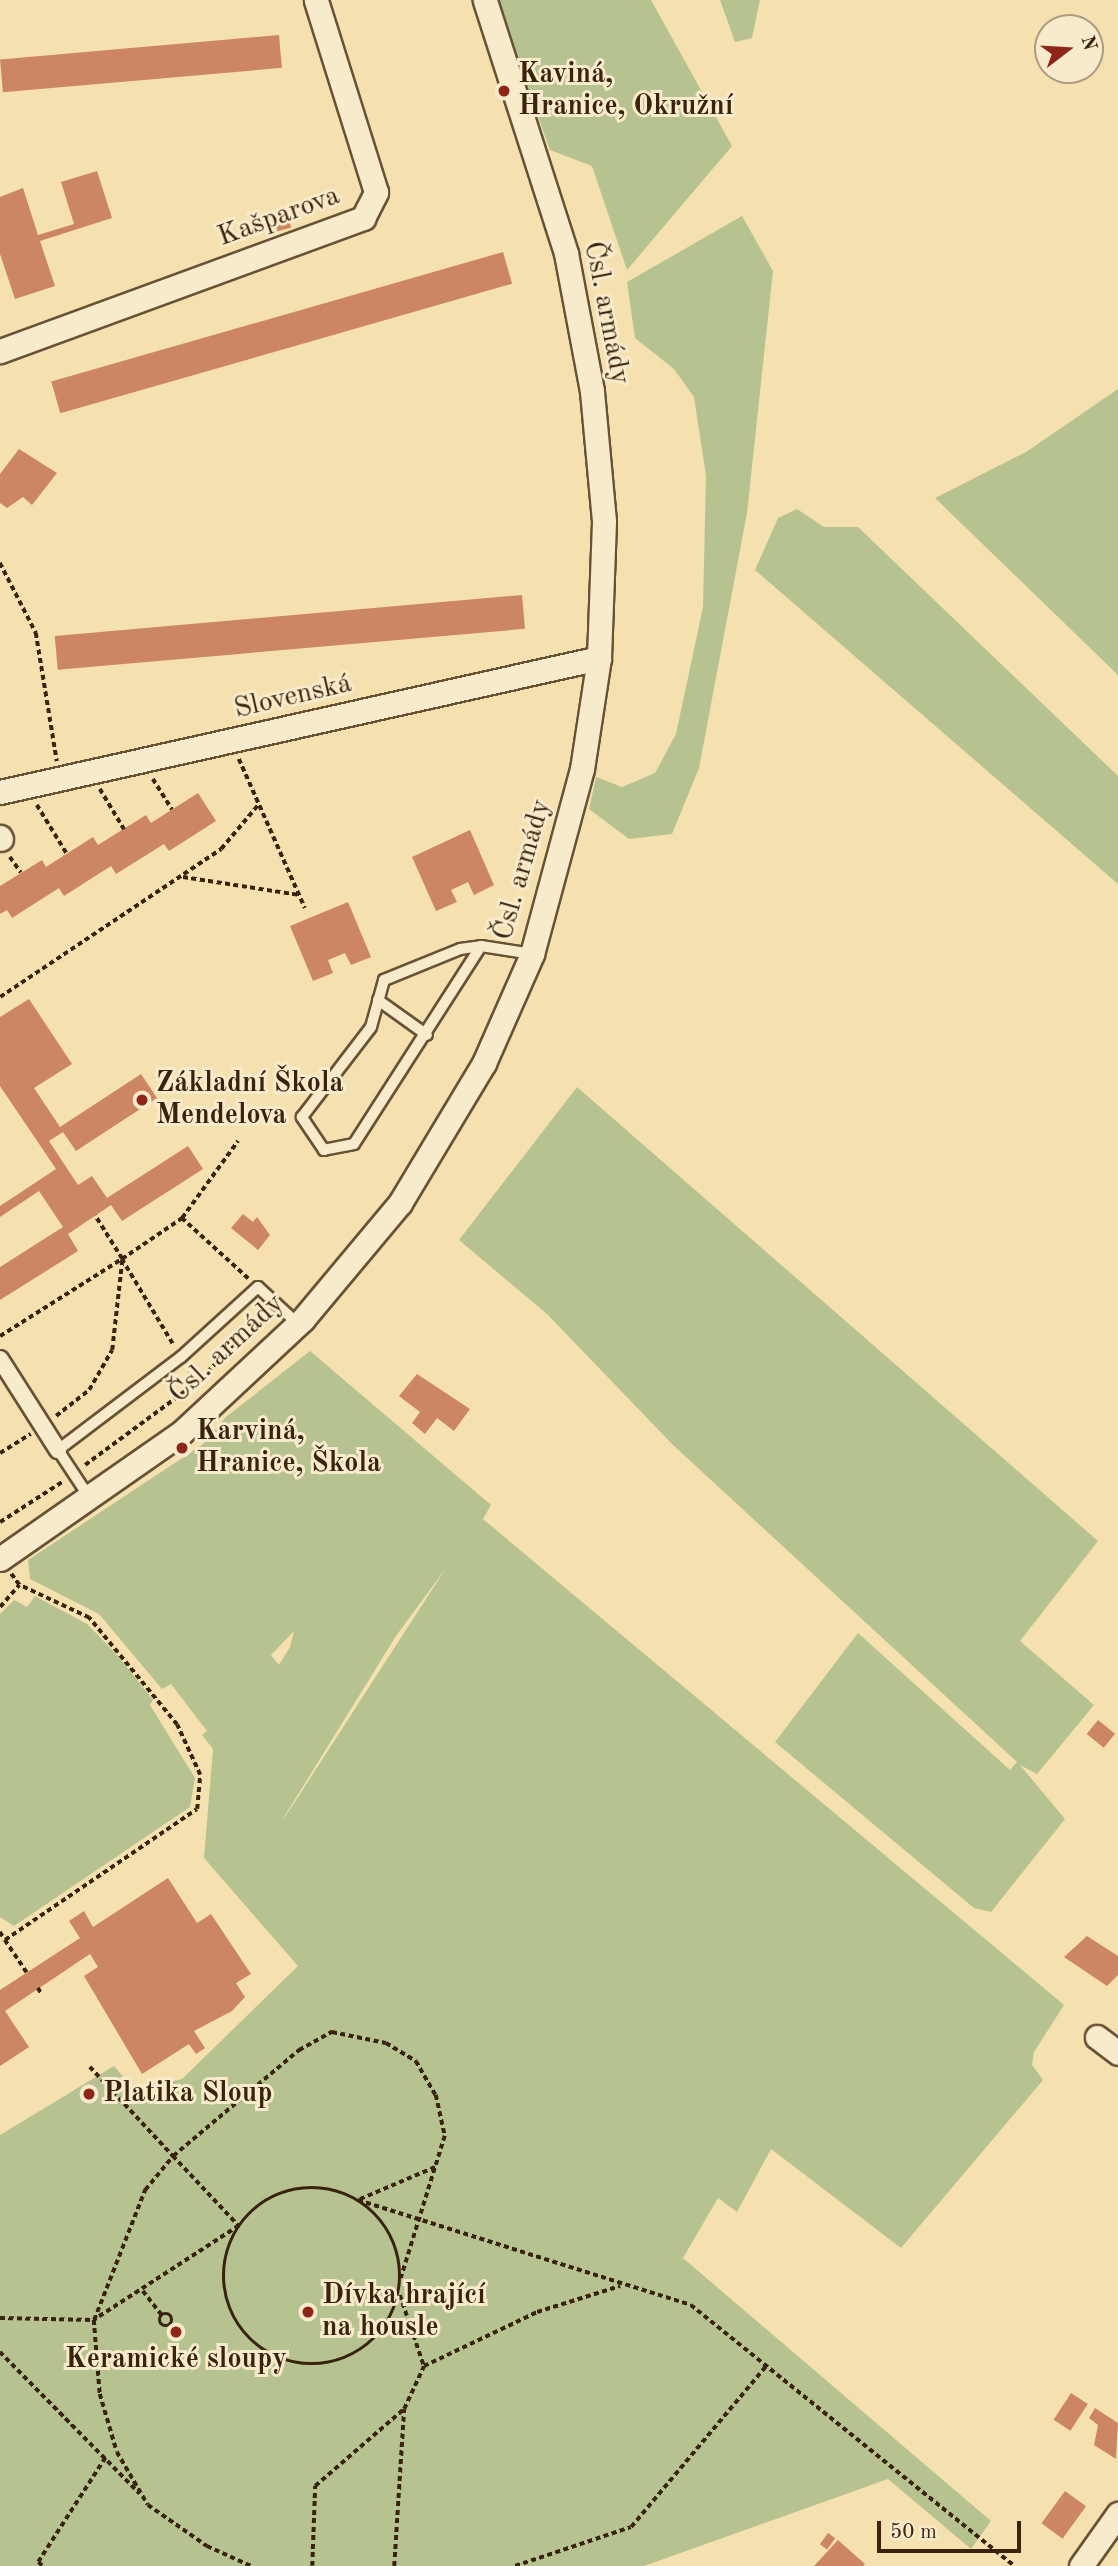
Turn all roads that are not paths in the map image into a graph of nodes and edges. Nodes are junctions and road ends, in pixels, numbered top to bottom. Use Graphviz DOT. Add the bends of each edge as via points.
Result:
graph roads {
  1 [pos="316,0"];
  2 [pos="485,0"];
  3 [pos="0,351"];
  4 [pos="599,658"];
  5 [pos="0,792"];
  6 [pos="481,946"];
  7 [pos="532,954"];
  8 [pos="378,1000"];
  9 [pos="427,1035"];
  10 [pos="298,1324"];
  11 [pos="0,1359"];
  12 [pos="58,1450"];
  13 [pos="90,1500"];
  14 [pos="0,1559"];
  15 [pos="1097,2037"];
  16 [pos="1118,2053"];
  17 [pos="1118,2514"];
  18 [pos="1081,2566"];
  1 -- 3 [label="street, Kašparova" via="376,192 363,218"];
  2 -- 4 [label="street, Čsl. armády" via="566,253 592,391 604,521"];
  4 -- 5 [label="street, Slovenská"];
  4 -- 7 [label="street, Čsl. armády" via="582,769"];
  6 -- 7 [label="lane"];
  6 -- 8 [label="lane" via="396,973 378,985"];
  6 -- 9 [label="lane"];
  7 -- 10 [label="street, Čsl. armády" via="484,1063 400,1203"];
  8 -- 9 [label="lane"];
  8 -- 9 [label="lane" via="371,1027 302,1117 324,1150 354,1144"];
  10 -- 12 [label="lane" via="258,1287 181,1357"];
  10 -- 13 [label="street, Čsl. armády" via="182,1432"];
  11 -- 12 [label="street"];
  12 -- 13 [label="lane"];
  13 -- 14 [label="street, Čsl. armády"];
  15 -- 16 [label="street"];
  17 -- 18 [label="street"];
}
